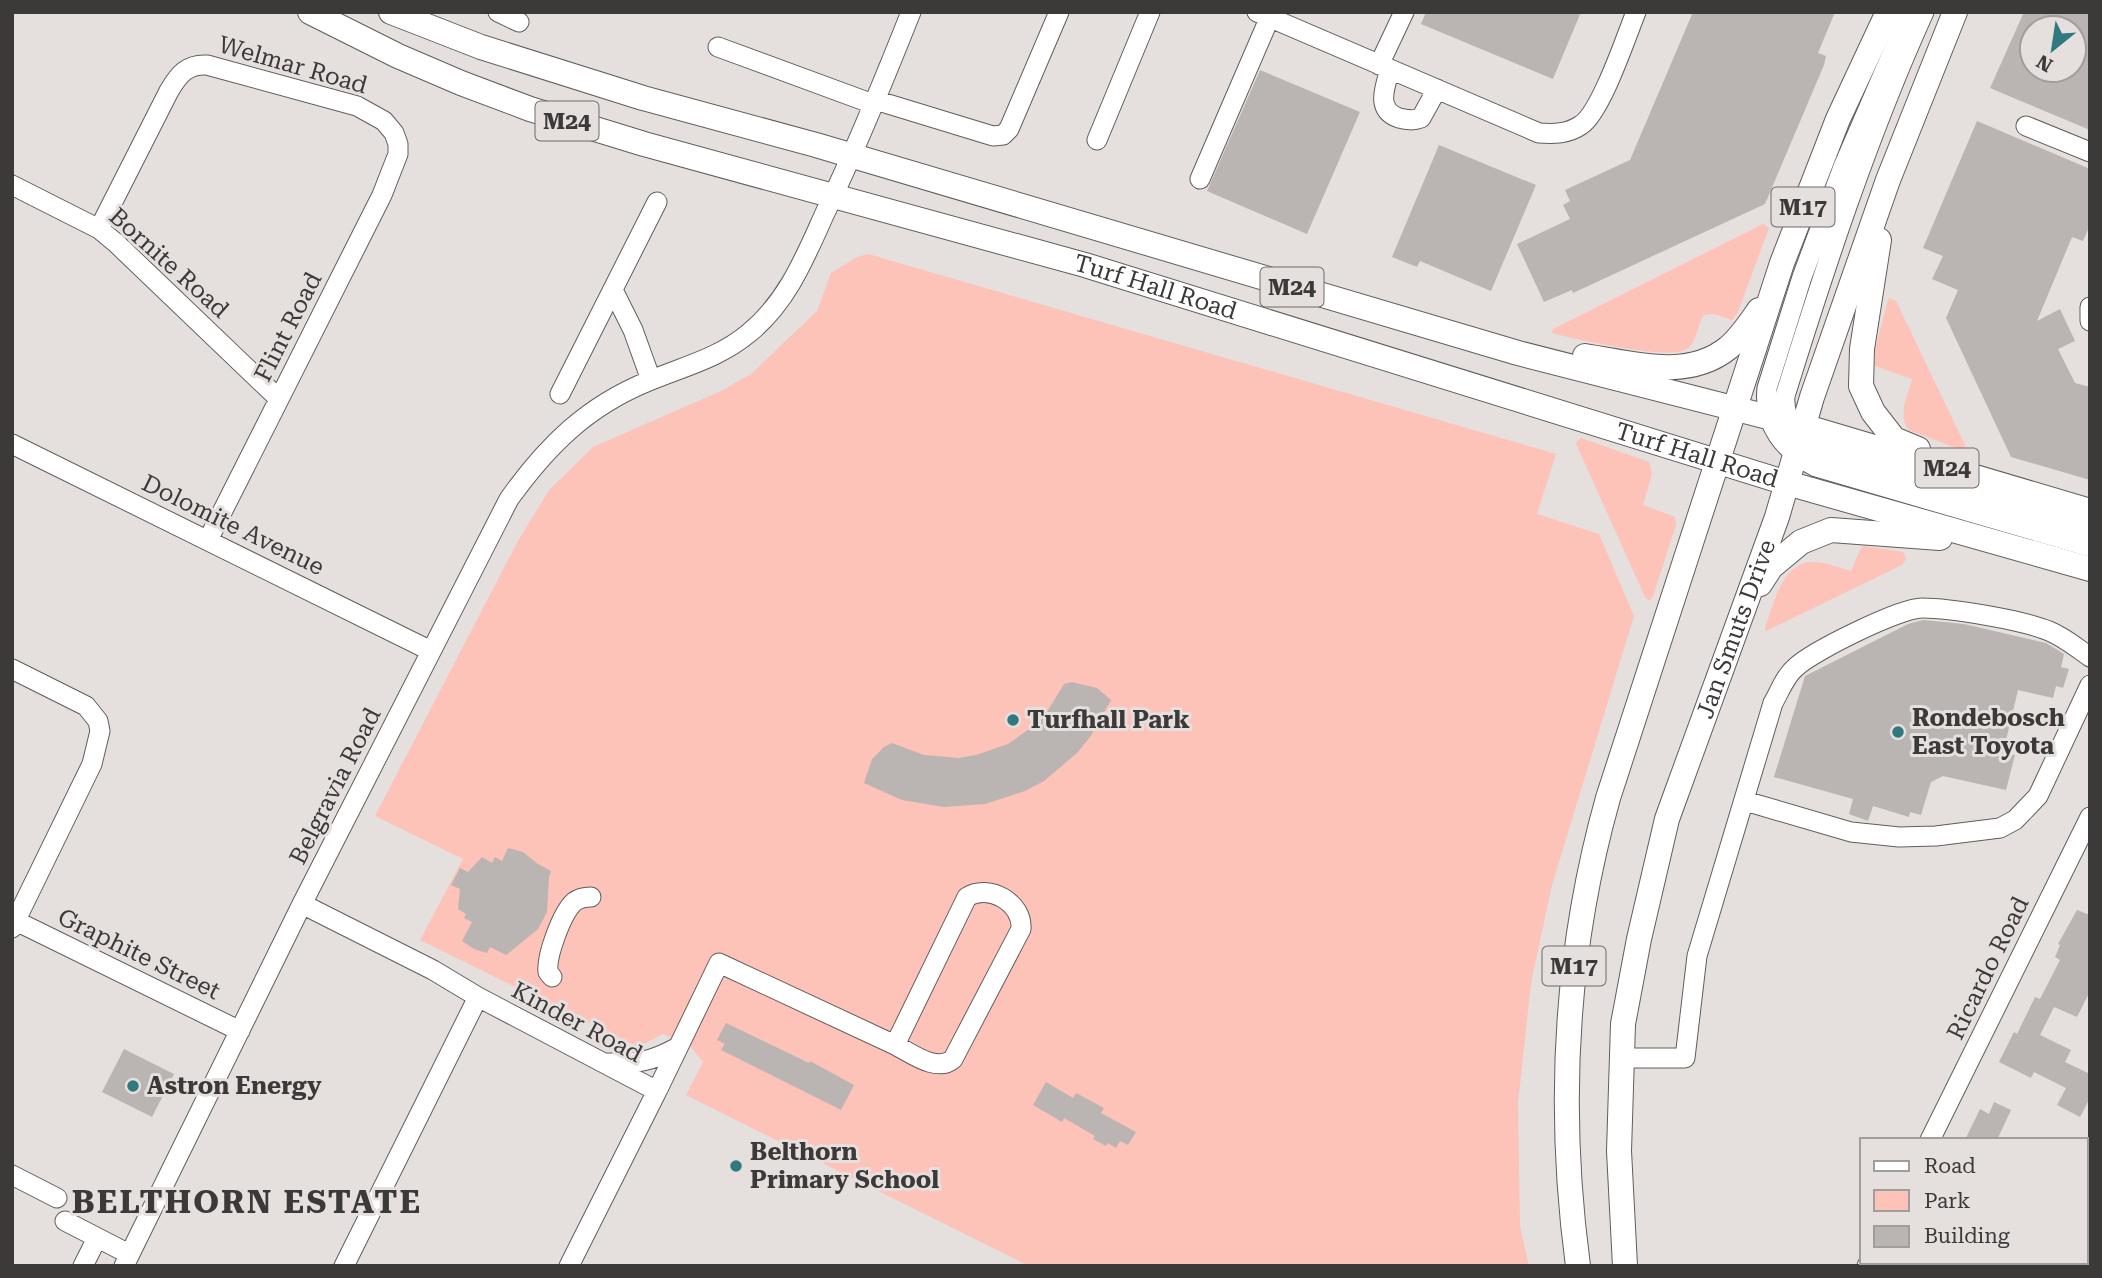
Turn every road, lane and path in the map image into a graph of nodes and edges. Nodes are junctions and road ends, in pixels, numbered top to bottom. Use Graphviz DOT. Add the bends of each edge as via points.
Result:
graph roads {
  1 [pos="310,12"];
  2 [pos="391,12"];
  3 [pos="498,12"];
  4 [pos="911,12"];
  5 [pos="1059,12"];
  6 [pos="1150,12"];
  7 [pos="1404,12"];
  8 [pos="1636,12"];
  9 [pos="1888,12"];
  10 [pos="1910,12"];
  11 [pos="1924,12"];
  12 [pos="1955,12"];
  13 [pos="1266,14"];
  14 [pos="519,22"];
  15 [pos="718,47"];
  16 [pos="1385,67"];
  17 [pos="1437,89"];
  18 [pos="874,102"];
  19 [pos="2025,126"];
  20 [pos="394,133"];
  21 [pos="1097,140"];
  22 [pos="2090,152"];
  23 [pos="851,156"];
  24 [pos="1200,179"];
  25 [pos="1888,180"];
  26 [pos="12,185"];
  27 [pos="833,197"];
  28 [pos="657,202"];
  29 [pos="99,229"];
  30 [pos="613,290"];
  31 [pos="1772,292"];
  32 [pos="2090,307"];
  33 [pos="2090,321"];
  34 [pos="1518,353"];
  35 [pos="651,380"];
  36 [pos="560,394"];
  37 [pos="279,399"];
  38 [pos="1736,409"];
  39 [pos="1792,431"];
  40 [pos="12,444"];
  41 [pos="1718,461"];
  42 [pos="1988,481"];
  43 [pos="1787,483"];
  44 [pos="2090,511"];
  45 [pos="2090,529"];
  46 [pos="208,540"];
  47 [pos="2000,544"];
  48 [pos="2090,547"];
  49 [pos="2090,569"];
  50 [pos="1748,602"];
  51 [pos="431,651"];
  52 [pos="2090,657"];
  53 [pos="12,669"];
  54 [pos="2090,685"];
  55 [pos="1745,801"];
  56 [pos="2090,817"];
  57 [pos="591,897"];
  58 [pos="302,904"];
  59 [pos="14,925"];
  60 [pos="552,977"];
  61 [pos="478,997"];
  62 [pos="240,1031"];
  63 [pos="895,1045"];
  64 [pos="678,1047"];
  65 [pos="1622,1058"];
  66 [pos="601,1063"];
  67 [pos="657,1091"];
  68 [pos="1931,1138"];
  69 [pos="12,1175"];
  70 [pos="57,1198"];
  71 [pos="65,1221"];
  72 [pos="97,1238"];
  73 [pos="127,1260"];
  74 [pos="83,1266"];
  75 [pos="344,1266"];
  76 [pos="569,1266"];
  77 [pos="1578,1266"];
  78 [pos="1625,1266"];
  1 -- 27 [label="main road, Turf Hall Road / M24" via="448,78 530,109"];
  2 -- 23 [label="main road, Turf Hall Road / M24" via="563,74"];
  3 -- 14 [label="street"];
  4 -- 18 [label="street, Belgravia Road"];
  5 -- 18 [label="street" via="1003,135"];
  6 -- 21 [label="street"];
  7 -- 16 [label="street"];
  8 -- 17 [label="street" via="1595,110 1584,124 1569,132 1539,133"];
  9 -- 31 [label="main road, M17" via="1838,119"];
  10 -- 39 [label="street" via="1847,155 1767,388"];
  11 -- 39 [label="street" via="1858,176 1787,389 1784,405"];
  12 -- 25 [label="main road, Jan Smuts Drive / M17"];
  13 -- 16 [label="street"];
  13 -- 24 [label="street"];
  15 -- 18 [label="street"];
  16 -- 17 [label="street"];
  16 -- 17 [label="street" via="1383,101 1393,115 1421,118"];
  18 -- 23 [label="street, Belgravia Road"];
  19 -- 22 [label="street"];
  20 -- 29 [label="street, Welmar Road" via="384,121 357,106 208,65 190,66 169,91"];
  20 -- 37 [label="street, Flint Road" via="398,154 393,171"];
  23 -- 27 [label="street, Belgravia Road"];
  23 -- 34 [label="main road, Turf Hall Road / M24"];
  25 -- 39 [label="main road, Jan Smuts Drive / M17"];
  25 -- 42 [label="main road" via="1862,348 1861,386 1873,412 1894,439"];
  26 -- 29 [label="street, Bornite Road"];
  27 -- 35 [label="street, Belgravia Road" via="795,277 766,319 722,353"];
  27 -- 41 [label="main road, Turf Hall Road / M24" via="1085,265"];
  28 -- 30 [label="street"];
  29 -- 37 [label="street, Bornite Road"];
  30 -- 35 [label="street"];
  30 -- 36 [label="street"];
  31 -- 34 [label="main road" via="1731,345 1709,360 1687,367"];
  31 -- 38 [label="main road, M17"];
  32 -- 33 [label="street"];
  34 -- 38 [label="main road, Turf Hall Road / M24"];
  35 -- 51 [label="street, Belgravia Road" via="587,415 533,465 496,522"];
  37 -- 46 [label="street, Flint Road"];
  38 -- 39 [label="main road, Turf Hall Road / M24"];
  38 -- 41 [label="main road, M17"];
  39 -- 42 [label="main road, Turf Hall Road / M24"];
  39 -- 43 [label="main road, Jan Smuts Drive / M17"];
  39 -- 45 [label="street" via="1832,454"];
  39 -- 48 [label="street" via="1816,467"];
  40 -- 46 [label="street, Dolomite Avenue"];
  41 -- 43 [label="main road, Turf Hall Road / M24"];
  41 -- 77 [label="main road, M17" via="1608,799 1588,877 1575,958 1566,1072 1569,1185"];
  42 -- 44 [label="main road, Turf Hall Road / M24"];
  43 -- 47 [label="main road, Turf Hall Road / M24"];
  43 -- 50 [label="main road, Jan Smuts Drive / M17"];
  46 -- 51 [label="street, Dolomite Avenue"];
  47 -- 49 [label="main road, Turf Hall Road / M24"];
  47 -- 50 [label="main road" via="1831,530 1801,542 1771,567"];
  50 -- 65 [label="main road, Jan Smuts Drive / M17" via="1667,819 1639,939 1623,1024"];
  51 -- 58 [label="street, Belgravia Road"];
  52 -- 55 [label="street" via="2051,632 1972,614 1922,608 1878,623 1790,673 1773,703"];
  53 -- 59 [label="street" via="86,706 100,731 92,764"];
  54 -- 55 [label="street" via="2038,796 2015,820 2000,828 1899,837 1851,832"];
  55 -- 65 [label="street" via="1697,956 1685,1058"];
  56 -- 68 [label="street, Ricardo Road"];
  57 -- 60 [label="street" via="573,903 563,920 547,961"];
  58 -- 61 [label="street, Kinder Road"];
  58 -- 62 [label="street, Belgravia Road"];
  59 -- 62 [label="street, Graphite Street"];
  61 -- 66 [label="street, Kinder Road"];
  61 -- 75 [label="street"];
  62 -- 73 [label="street, Belgravia Road"];
  63 -- 63 [label="street" via="967,897 991,893 1014,907 1022,920 1021,929 953,1059 937,1065"];
  63 -- 64 [label="street" via="719,963"];
  64 -- 66 [label="street" via="657,1059"];
  64 -- 67 [label="street"];
  65 -- 78 [label="main road, Jan Smuts Drive / M17" via="1619,1151"];
  66 -- 67 [label="street, Kinder Road"];
  67 -- 76 [label="street, Kinder Road"];
  69 -- 70 [label="street"];
  71 -- 72 [label="street"];
  72 -- 73 [label="street"];
  72 -- 74 [label="street"];
}
